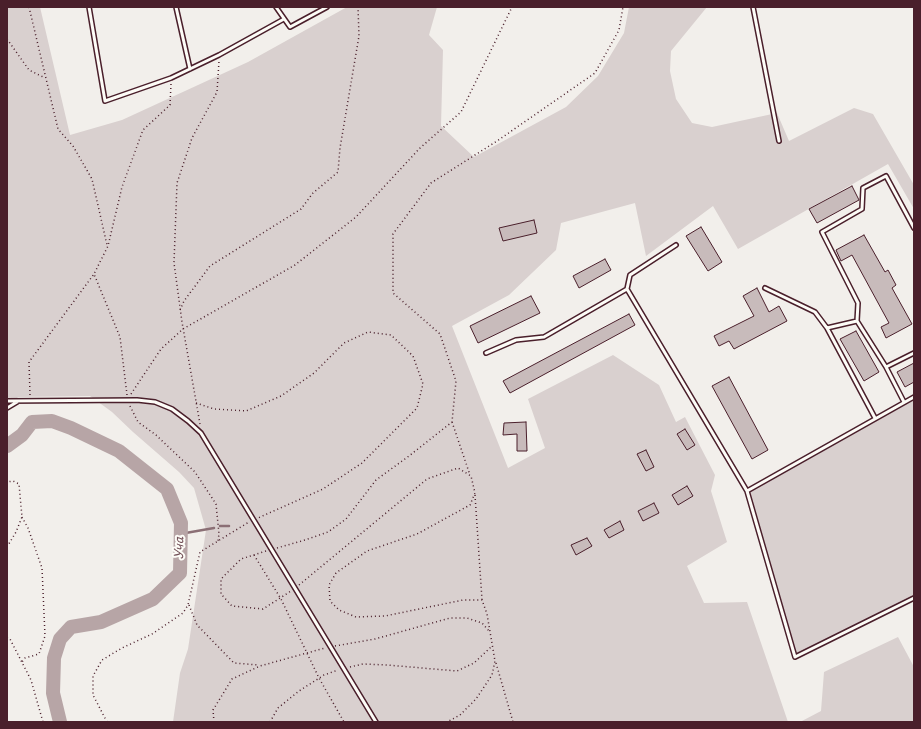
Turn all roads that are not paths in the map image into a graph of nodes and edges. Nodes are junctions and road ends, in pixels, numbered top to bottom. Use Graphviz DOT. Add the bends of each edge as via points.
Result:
graph roads {
  1 [pos="90,7"];
  2 [pos="176,7"];
  3 [pos="276,7"];
  4 [pos="327,7"];
  5 [pos="753,7"];
  6 [pos="284,19"];
  7 [pos="190,69"];
  8 [pos="779,141"];
  9 [pos="914,228"];
  10 [pos="676,245"];
  11 [pos="765,288"];
  12 [pos="627,289"];
  13 [pos="857,321"];
  14 [pos="827,328"];
  15 [pos="914,352"];
  16 [pos="486,353"];
  17 [pos="886,367"];
  18 [pos="914,397"];
  19 [pos="7,401"];
  20 [pos="17,402"];
  21 [pos="904,402"];
  22 [pos="7,408"];
  23 [pos="875,418"];
  24 [pos="747,491"];
  25 [pos="914,598"];
  26 [pos="376,722"];
  1 -- 7 [label="lane" via="105,101"];
  2 -- 7 [label="lane"];
  3 -- 6 [label="lane"];
  4 -- 6 [label="lane" via="290,27"];
  5 -- 8 [label="lane"];
  6 -- 7 [label="lane"];
  9 -- 13 [label="lane" via="886,176 863,188 862,209 822,232 858,303"];
  10 -- 12 [label="lane" via="630,275"];
  11 -- 14 [label="lane" via="815,312"];
  12 -- 16 [label="lane" via="544,337 516,340"];
  12 -- 24 [label="lane"];
  13 -- 14 [label="lane"];
  13 -- 17 [label="lane"];
  14 -- 23 [label="lane"];
  15 -- 17 [label="lane"];
  17 -- 21 [label="lane"];
  18 -- 21 [label="lane"];
  19 -- 20 [label="lane"];
  20 -- 22 [label="lane"];
  20 -- 26 [label="lane" via="155,402 172,409 202,433"];
  21 -- 23 [label="lane"];
  23 -- 24 [label="lane"];
  24 -- 25 [label="lane" via="795,657"];
}
